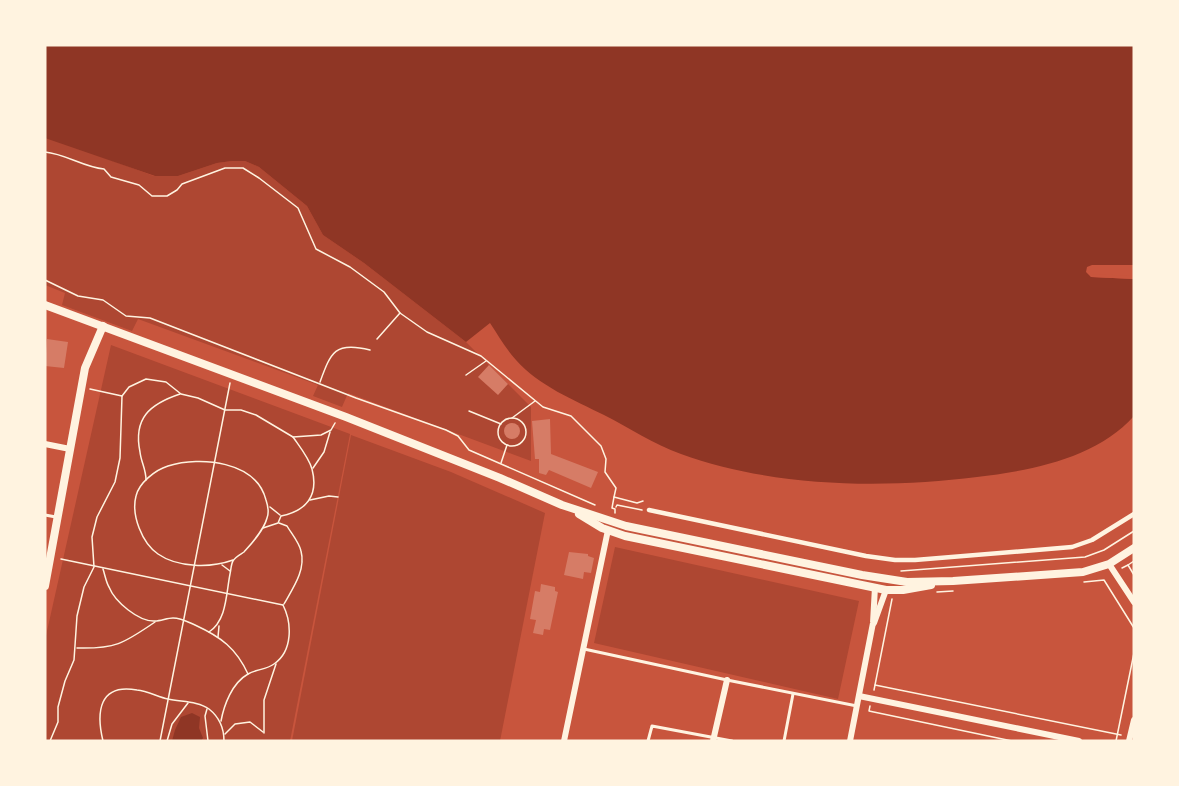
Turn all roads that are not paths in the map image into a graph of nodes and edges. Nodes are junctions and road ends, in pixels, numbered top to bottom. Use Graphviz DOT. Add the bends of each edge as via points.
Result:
graph roads {
  1 [pos="45,305"];
  2 [pos="103,326"];
  3 [pos="45,444"];
  4 [pos="70,449"];
  5 [pos="649,510"];
  6 [pos="1134,514"];
  7 [pos="45,515"];
  8 [pos="58,517"];
  9 [pos="611,522"];
  10 [pos="1134,548"];
  11 [pos="1109,564"];
  12 [pos="879,579"];
  13 [pos="953,581"];
  14 [pos="45,586"];
  15 [pos="880,588"];
  16 [pos="1134,602"];
  17 [pos="873,623"];
  18 [pos="582,648"];
  19 [pos="727,680"];
  20 [pos="793,694"];
  21 [pos="859,696"];
  22 [pos="857,706"];
  23 [pos="1134,720"];
  24 [pos="714,739"];
  25 [pos="564,741"];
  26 [pos="648,741"];
  27 [pos="732,741"];
  28 [pos="784,741"];
  29 [pos="850,741"];
  30 [pos="1079,741"];
  31 [pos="1129,741"];
  1 -- 2 [label="street"];
  2 -- 4 [label="street" via="87,360"];
  2 -- 9 [label="street"];
  3 -- 4 [label="street"];
  4 -- 8 [label="street"];
  5 -- 6 [label="street" via="895,560 1072,547 1092,540"];
  7 -- 8 [label="lane"];
  8 -- 14 [label="street"];
  9 -- 12 [label="street"];
  9 -- 15 [label="street" via="634,538"];
  9 -- 18 [label="street"];
  10 -- 11 [label="street"];
  11 -- 13 [label="street" via="1083,572"];
  11 -- 16 [label="street"];
  12 -- 13 [label="street"];
  12 -- 15 [label="street"];
  13 -- 15 [label="street" via="903,590"];
  15 -- 17 [label="street"];
  15 -- 17 [label="street"];
  17 -- 21 [label="street"];
  18 -- 19 [label="lane"];
  18 -- 25 [label="street"];
  19 -- 20 [label="lane"];
  19 -- 24 [label="street"];
  20 -- 22 [label="lane"];
  20 -- 28 [label="lane"];
  21 -- 22 [label="street"];
  21 -- 30 [label="street"];
  22 -- 29 [label="street"];
  23 -- 31 [label="street"];
  24 -- 26 [label="lane" via="652,726"];
  24 -- 27 [label="lane"];
}
